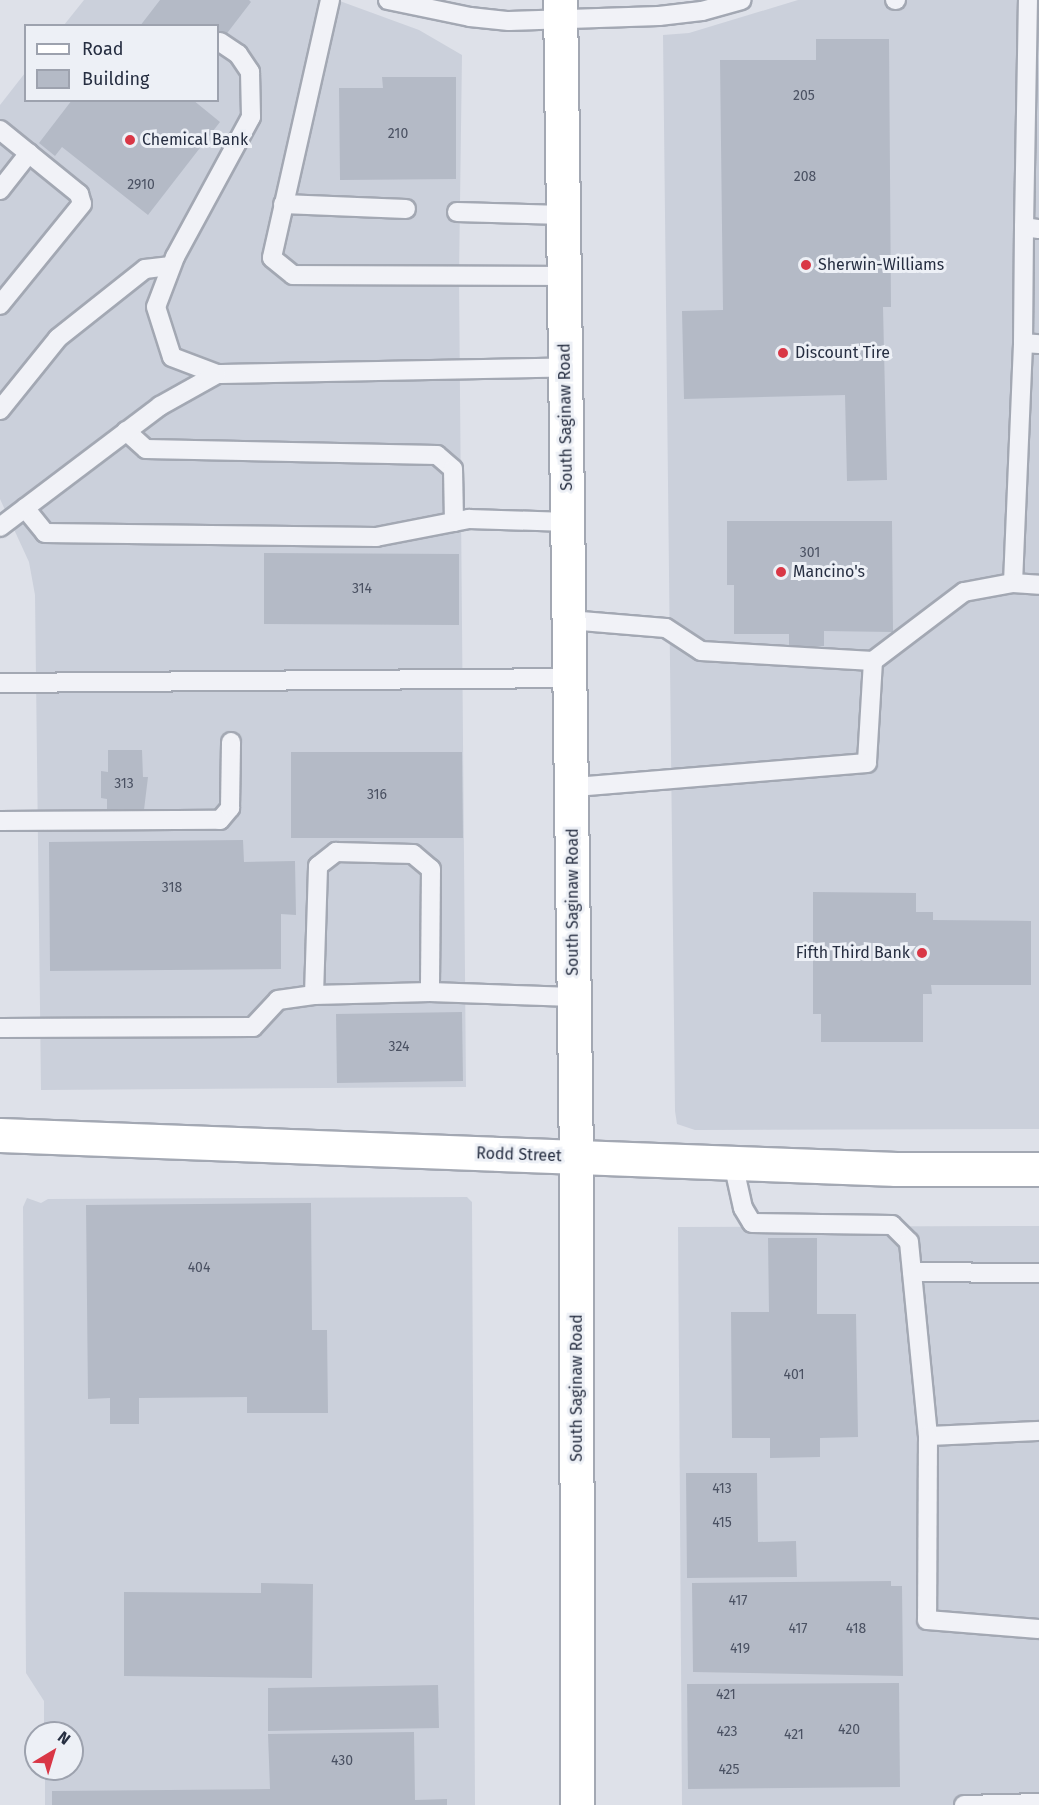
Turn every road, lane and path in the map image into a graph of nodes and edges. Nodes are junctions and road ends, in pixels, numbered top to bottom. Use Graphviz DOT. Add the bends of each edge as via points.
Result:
graph roads {
  1 [pos="330,0"];
  2 [pos="388,0"];
  3 [pos="742,0"];
  4 [pos="1028,0"];
  5 [pos="560,10"];
  6 [pos="220,42"];
  7 [pos="0,130"];
  8 [pos="29,153"];
  9 [pos="0,190"];
  10 [pos="284,204"];
  11 [pos="406,209"];
  12 [pos="457,212"];
  13 [pos="563,214"];
  14 [pos="1032,228"];
  15 [pos="171,266"];
  16 [pos="564,276"];
  17 [pos="0,305"];
  18 [pos="1031,344"];
  19 [pos="566,367"];
  20 [pos="217,374"];
  21 [pos="0,410"];
  22 [pos="126,431"];
  23 [pos="25,508"];
  24 [pos="454,522"];
  25 [pos="568,522"];
  26 [pos="0,527"];
  27 [pos="1013,583"];
  28 [pos="1039,585"];
  29 [pos="569,620"];
  30 [pos="873,662"];
  31 [pos="570,678"];
  32 [pos="0,683"];
  33 [pos="231,742"];
  34 [pos="572,787"];
  35 [pos="0,820"];
  36 [pos="430,992"];
  37 [pos="314,995"];
  38 [pos="573,997"];
  39 [pos="0,1028"];
  40 [pos="0,1136"];
  41 [pos="576,1157"];
  42 [pos="733,1163"];
  43 [pos="1039,1169"];
  44 [pos="912,1272"];
  45 [pos="1039,1273"];
  46 [pos="1039,1431"];
  47 [pos="928,1436"];
  48 [pos="1039,1629"];
  49 [pos="1039,1803"];
  50 [pos="577,1805"];
  51 [pos="964,1805"];
  1 -- 10 [label="lane"];
  2 -- 5 [label="lane" via="470,17"];
  3 -- 5 [label="lane" via="681,14"];
  4 -- 14 [label="lane"];
  5 -- 13 [label="main road, South Saginaw Road"];
  6 -- 15 [label="lane" via="238,54 250,72 251,117"];
  7 -- 8 [label="lane"];
  8 -- 9 [label="lane"];
  8 -- 17 [label="lane" via="79,194 82,204"];
  10 -- 11 [label="lane"];
  10 -- 16 [label="lane" via="272,258 293,275"];
  12 -- 13 [label="lane"];
  13 -- 16 [label="main road, South Saginaw Road"];
  14 -- 18 [label="lane"];
  15 -- 20 [label="lane" via="156,307 172,357"];
  15 -- 21 [label="lane" via="145,268 58,338"];
  16 -- 19 [label="main road, South Saginaw Road"];
  18 -- 27 [label="lane"];
  19 -- 20 [label="lane"];
  19 -- 25 [label="main road, South Saginaw Road"];
  20 -- 22 [label="lane" via="160,406"];
  22 -- 23 [label="lane"];
  22 -- 24 [label="lane" via="146,449 437,455 453,469"];
  23 -- 24 [label="lane" via="45,533 376,537"];
  23 -- 26 [label="lane"];
  24 -- 25 [label="lane" via="487,518"];
  25 -- 29 [label="main road, South Saginaw Road"];
  27 -- 28 [label="lane"];
  27 -- 30 [label="lane" via="964,592"];
  29 -- 30 [label="lane" via="666,628 701,651"];
  29 -- 31 [label="main road, South Saginaw Road"];
  30 -- 34 [label="lane" via="867,763"];
  31 -- 32 [label="lane"];
  31 -- 34 [label="main road, South Saginaw Road"];
  33 -- 35 [label="lane" via="230,808 220,820"];
  34 -- 38 [label="main road, South Saginaw Road"];
  36 -- 37 [label="lane"];
  36 -- 37 [label="lane" via="431,869 413,854 336,852 318,866"];
  36 -- 38 [label="lane"];
  37 -- 39 [label="lane" via="278,1000 253,1027"];
  38 -- 41 [label="main road, South Saginaw Road"];
  40 -- 41 [label="main road, Rodd Street"];
  41 -- 42 [label="main road, Rodd Street"];
  41 -- 50 [label="main road, South Saginaw Road"];
  42 -- 43 [label="main road, Rodd Street"];
  42 -- 44 [label="lane" via="743,1208 752,1222 892,1225 909,1242"];
  44 -- 45 [label="lane"];
  44 -- 47 [label="lane"];
  46 -- 47 [label="lane"];
  47 -- 48 [label="lane" via="927,1620"];
  49 -- 51 [label="lane"];
}
